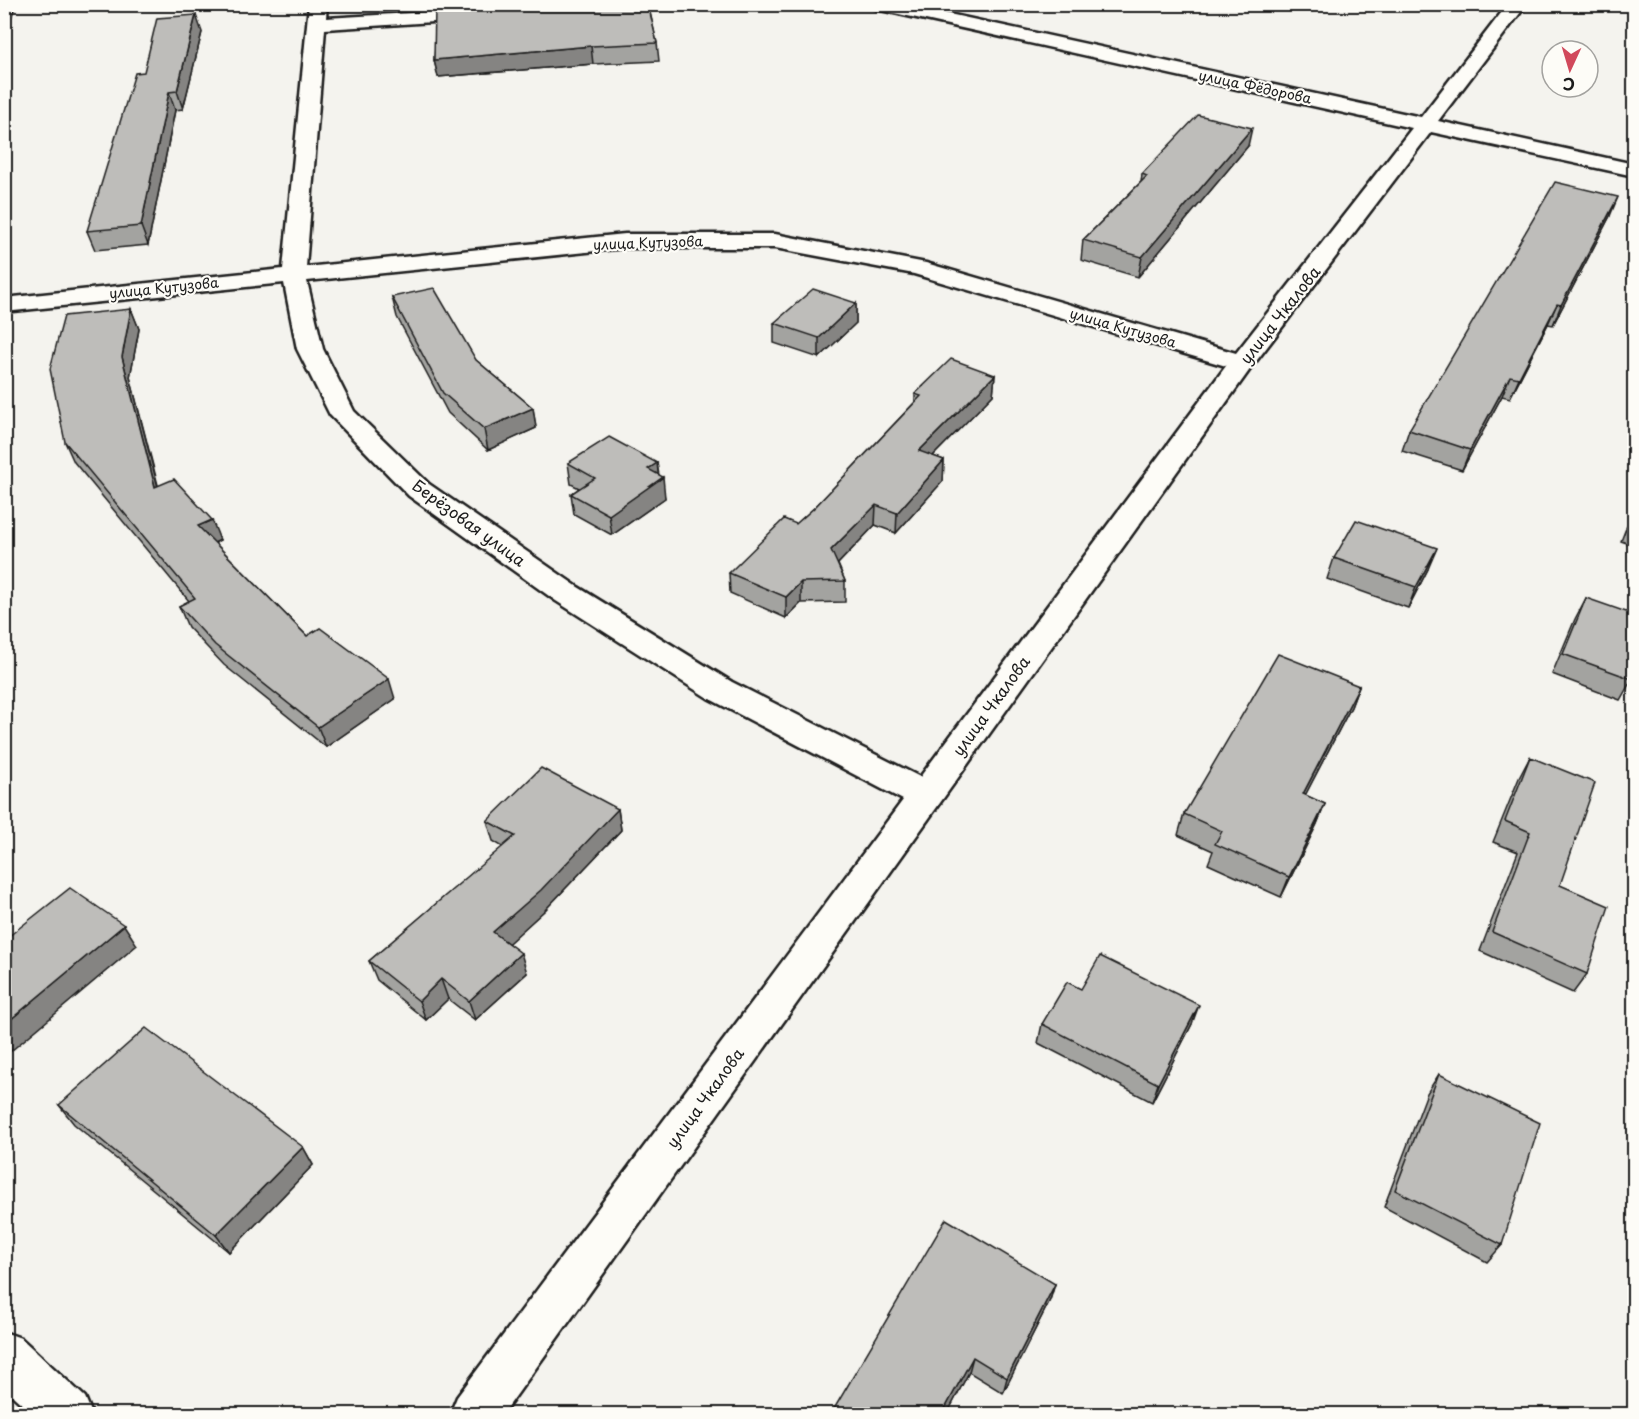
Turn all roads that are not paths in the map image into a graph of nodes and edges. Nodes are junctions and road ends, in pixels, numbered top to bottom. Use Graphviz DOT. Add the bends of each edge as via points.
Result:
graph roads {
  1 [pos="876,4"];
  2 [pos="1518,4"];
  3 [pos="503,13"];
  4 [pos="317,14"];
  5 [pos="1427,124"];
  6 [pos="1635,170"];
  7 [pos="294,275"];
  8 [pos="4,305"];
  9 [pos="1242,363"];
  10 [pos="926,796"];
  11 [pos="4,1355"];
  12 [pos="68,1414"];
  13 [pos="474,1414"];
  1 -- 5 [label="street, улица Фёдорова"];
  2 -- 5 [label="street, улица Чкалова"];
  3 -- 4 [label="street, Берёзовая улица"];
  4 -- 7 [label="street, Берёзовая улица"];
  5 -- 6 [label="street, улица Фёдорова"];
  5 -- 9 [label="street, улица Чкалова"];
  7 -- 8 [label="street, улица Кутузова"];
  7 -- 9 [label="street, улица Кутузова" via="625,241 775,241 918,268"];
  7 -- 10 [label="street, Берёзовая улица" via="310,349 343,415 419,489 567,594 720,690"];
  9 -- 10 [label="street, улица Чкалова"];
  10 -- 13 [label="street, улица Чкалова"];
  11 -- 12 [label="street"];
}
